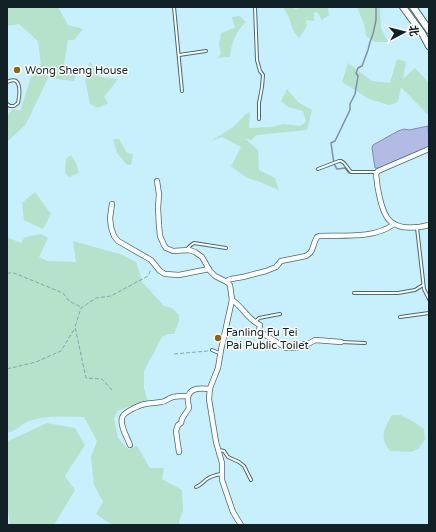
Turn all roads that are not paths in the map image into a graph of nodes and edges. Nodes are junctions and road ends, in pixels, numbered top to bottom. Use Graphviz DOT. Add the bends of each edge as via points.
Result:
graph roads {
  1 [pos="174,7"];
  2 [pos="255,7"];
  3 [pos="403,7"];
  4 [pos="413,7"];
  5 [pos="418,7"];
  6 [pos="420,17"];
  7 [pos="429,30"];
  8 [pos="429,46"];
  9 [pos="206,51"];
  10 [pos="179,55"];
  11 [pos="7,82"];
  12 [pos="182,91"];
  13 [pos="7,104"];
  14 [pos="259,119"];
  15 [pos="429,149"];
  16 [pos="318,169"];
  17 [pos="376,172"];
  18 [pos="157,181"];
  19 [pos="112,204"];
  20 [pos="394,224"];
  21 [pos="429,225"];
  22 [pos="417,228"];
  23 [pos="226,248"];
  24 [pos="186,250"];
  25 [pos="209,269"];
  26 [pos="227,282"];
  27 [pos="424,285"];
  28 [pos="354,293"];
  29 [pos="429,299"];
  30 [pos="232,300"];
  31 [pos="429,313"];
  32 [pos="280,314"];
  33 [pos="400,317"];
  34 [pos="254,323"];
  35 [pos="341,342"];
  36 [pos="365,342"];
  37 [pos="212,350"];
  38 [pos="220,354"];
  39 [pos="210,389"];
  40 [pos="188,396"];
  41 [pos="130,445"];
  42 [pos="218,450"];
  43 [pos="179,452"];
  44 [pos="222,474"];
  45 [pos="251,480"];
  46 [pos="196,487"];
  47 [pos="241,525"];
  1 -- 10 [label="lane"];
  2 -- 14 [label="lane" via="257,60 263,76"];
  3 -- 8 [label="main road"];
  4 -- 6 [label="main road"];
  5 -- 6 [label="street"];
  6 -- 7 [label="main road"];
  9 -- 10 [label="lane"];
  10 -- 12 [label="lane"];
  11 -- 13 [label="lane" via="14,80 19,86 18,103 14,106"];
  15 -- 17 [label="street"];
  16 -- 17 [label="lane" via="341,161 351,172"];
  17 -- 20 [label="street" via="381,202 387,218"];
  18 -- 24 [label="street" via="160,236 166,248 173,251"];
  19 -- 25 [label="street" via="110,218 114,236 118,241 151,260 160,271 179,275"];
  20 -- 22 [label="street"];
  20 -- 26 [label="street" via="384,230 357,236 319,236 306,256 282,261 266,271"];
  21 -- 22 [label="street"];
  22 -- 27 [label="lane"];
  23 -- 24 [label="lane" via="194,243"];
  24 -- 25 [label="street" via="202,257"];
  25 -- 26 [label="street"];
  26 -- 30 [label="street" via="230,284"];
  27 -- 28 [label="lane" via="415,290 398,293"];
  27 -- 29 [label="lane"];
  30 -- 34 [label="street" via="252,318"];
  30 -- 38 [label="street"];
  31 -- 33 [label="lane"];
  32 -- 34 [label="lane" via="259,318"];
  34 -- 35 [label="street" via="260,325 259,331 286,348 296,348 315,340"];
  35 -- 36 [label="lane"];
  37 -- 38 [label="lane"];
  38 -- 39 [label="street"];
  39 -- 40 [label="street" via="195,389"];
  39 -- 42 [label="street" via="209,399"];
  40 -- 41 [label="street" via="146,404 123,414 122,424"];
  40 -- 43 [label="street" via="189,408 176,431"];
  42 -- 44 [label="street"];
  42 -- 45 [label="lane" via="224,451 228,457 244,466"];
  44 -- 46 [label="lane" via="211,476"];
  44 -- 47 [label="street" via="233,512"];
}
